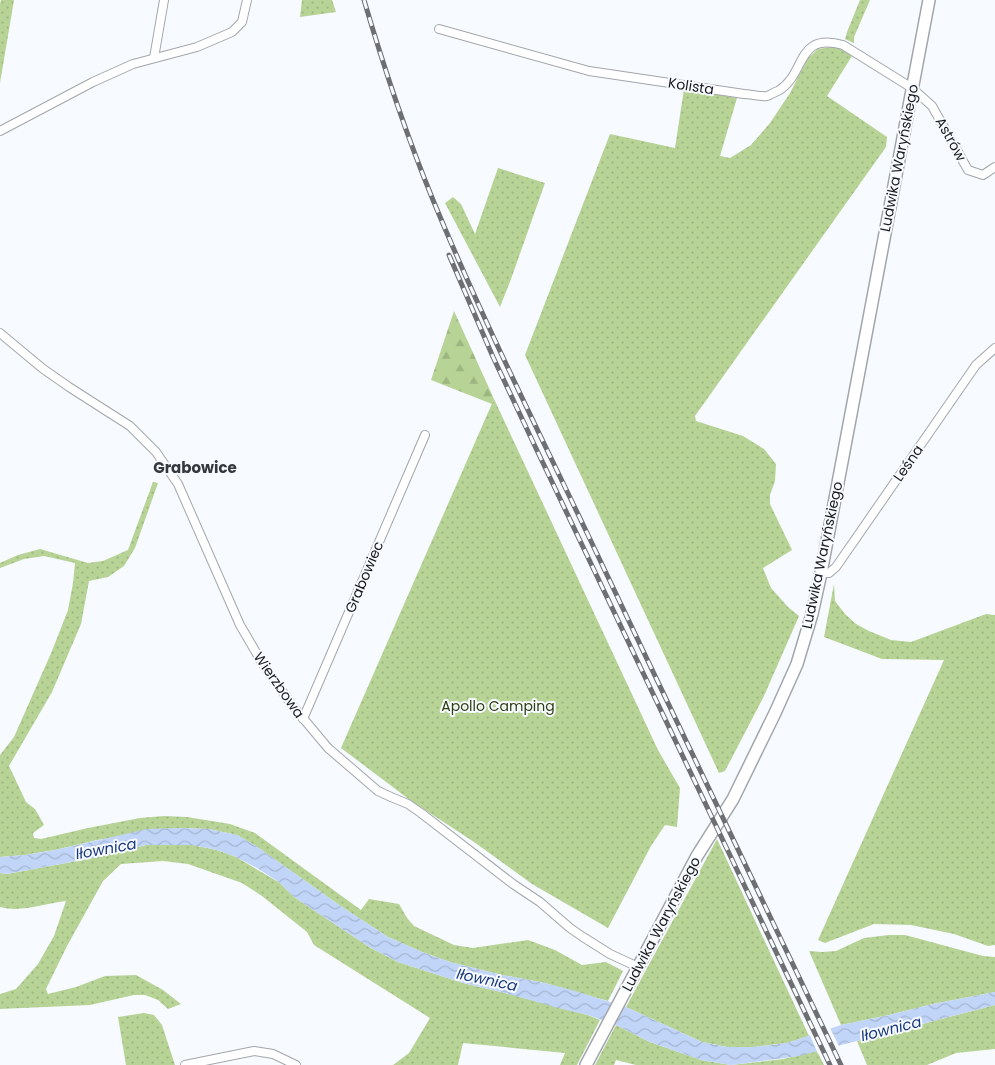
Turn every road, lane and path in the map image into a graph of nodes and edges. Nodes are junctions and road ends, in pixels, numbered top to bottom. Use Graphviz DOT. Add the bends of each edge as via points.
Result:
graph roads {
  1 [pos="164,0"];
  2 [pos="247,0"];
  3 [pos="929,0"];
  4 [pos="439,29"];
  5 [pos="154,58"];
  6 [pos="912,88"];
  7 [pos="0,131"];
  8 [pos="995,167"];
  9 [pos="0,334"];
  10 [pos="995,348"];
  11 [pos="425,435"];
  12 [pos="821,573"];
  13 [pos="303,719"];
  14 [pos="638,967"];
  15 [pos="185,1065"];
  16 [pos="296,1065"];
  17 [pos="586,1065"];
  1 -- 5 [label="street"];
  2 -- 5 [label="street" via="242,22 232,32 197,47"];
  3 -- 6 [label="street, Ludwika Waryńskiego"];
  4 -- 6 [label="street, Kolista" via="589,70 768,96 783,88 806,51 817,44 830,42 843,45"];
  5 -- 7 [label="street" via="93,82"];
  6 -- 8 [label="street, Astrów" via="932,106 968,170 983,174"];
  6 -- 12 [label="street, Ludwika Waryńskiego"];
  9 -- 13 [label="street, Wierzbowa" via="42,368 130,426 156,452 178,484 240,625 264,666"];
  10 -- 12 [label="street, Leśna" via="976,365 836,567 829,573"];
  11 -- 13 [label="street, Grabowiec"];
  12 -- 14 [label="street, Ludwika Waryńskiego" via="797,664 775,714 737,791 697,856"];
  13 -- 14 [label="street, Wierzbowa" via="328,748 378,791 422,813 570,928 610,954"];
  14 -- 17 [label="street, Ludwika Waryńskiego"];
  15 -- 16 [label="street" via="254,1051 272,1054"];
}
